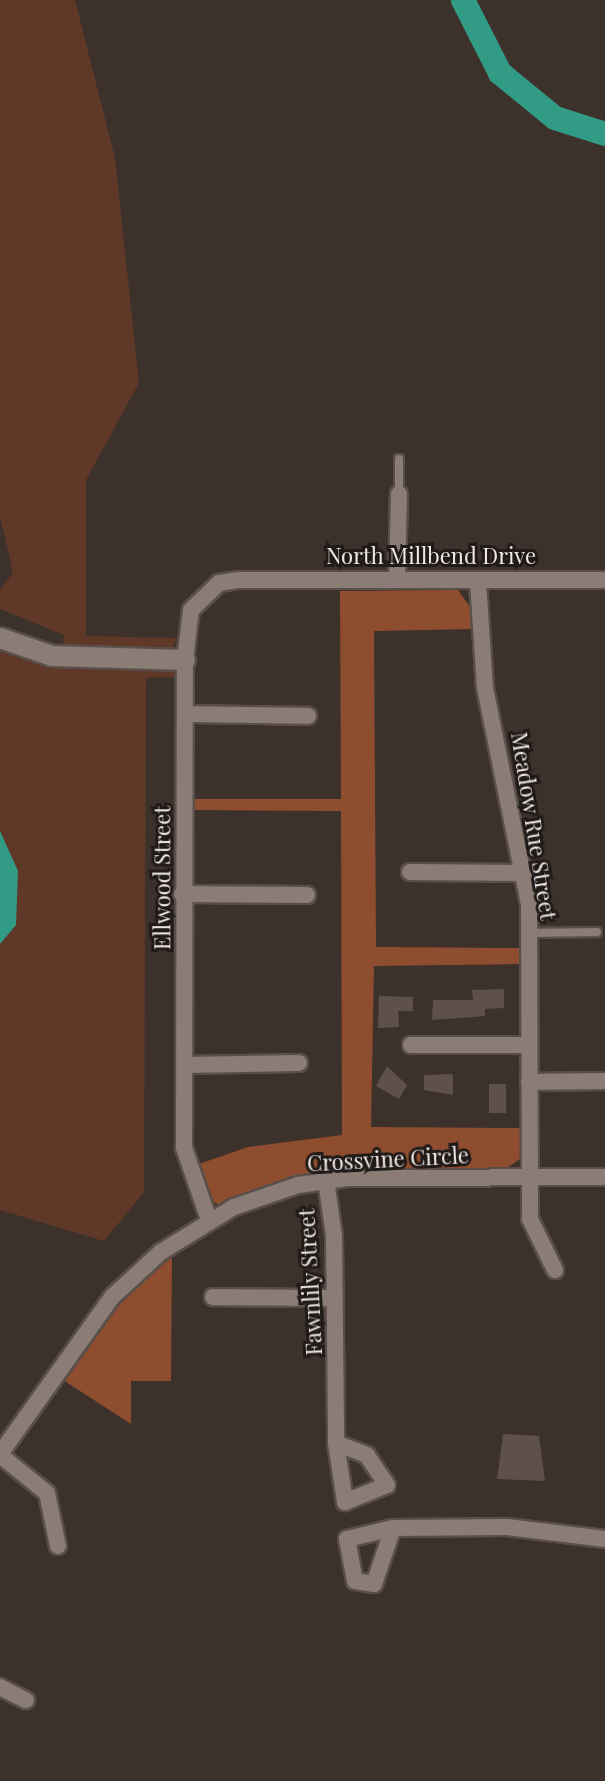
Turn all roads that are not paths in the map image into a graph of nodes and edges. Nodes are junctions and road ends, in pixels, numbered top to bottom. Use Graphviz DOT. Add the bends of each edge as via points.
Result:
graph roads {
  1 [pos="399,459"];
  2 [pos="399,494"];
  3 [pos="257,580"];
  4 [pos="397,580"];
  5 [pos="605,580"];
  6 [pos="478,581"];
  7 [pos="0,638"];
  8 [pos="185,660"];
  9 [pos="186,714"];
  10 [pos="308,716"];
  11 [pos="410,872"];
  12 [pos="524,873"];
  13 [pos="182,894"];
  14 [pos="307,895"];
  15 [pos="597,932"];
  16 [pos="530,933"];
  17 [pos="411,1045"];
  18 [pos="528,1045"];
  19 [pos="299,1063"];
  20 [pos="185,1065"];
  21 [pos="604,1081"];
  22 [pos="529,1082"];
  23 [pos="527,1177"];
  24 [pos="605,1177"];
  25 [pos="326,1180"];
  26 [pos="209,1220"];
  27 [pos="555,1270"];
  28 [pos="213,1297"];
  29 [pos="334,1298"];
  30 [pos="336,1443"];
  31 [pos="0,1454"];
  32 [pos="393,1528"];
  33 [pos="605,1539"];
  34 [pos="58,1546"];
  35 [pos="0,1687"];
  36 [pos="26,1700"];
  1 -- 2 [label="lane"];
  2 -- 4 [label="street"];
  3 -- 4 [label="street, North Millbend Drive"];
  3 -- 8 [label="street, Ellwood Street" via="219,583 200,596 186,626"];
  4 -- 6 [label="street, North Millbend Drive"];
  5 -- 6 [label="street, North Millbend Drive"];
  6 -- 12 [label="street, Meadow Rue Street" via="485,688"];
  7 -- 8 [label="street" via="63,657"];
  8 -- 9 [label="street, Ellwood Street"];
  9 -- 10 [label="street"];
  9 -- 13 [label="street, Ellwood Street"];
  11 -- 12 [label="street"];
  12 -- 16 [label="street, Meadow Rue Street"];
  13 -- 14 [label="street"];
  13 -- 20 [label="street, Ellwood Street"];
  15 -- 16 [label="lane"];
  16 -- 18 [label="street, Meadow Rue Street"];
  17 -- 18 [label="street"];
  18 -- 22 [label="street, Meadow Rue Street"];
  19 -- 20 [label="street"];
  20 -- 26 [label="street, Ellwood Street" via="184,1148"];
  21 -- 22 [label="street"];
  22 -- 23 [label="street, Meadow Rue Street"];
  23 -- 24 [label="street, Crossvine Circle"];
  23 -- 25 [label="street, Crossvine Circle"];
  23 -- 27 [label="street, Meadow Rue Street" via="538,1249"];
  25 -- 26 [label="street, Crossvine Circle"];
  25 -- 29 [label="street, Fawnlily Street"];
  26 -- 31 [label="street, Crossvine Circle" via="112,1297"];
  28 -- 29 [label="street"];
  29 -- 30 [label="street, Fawnlily Street"];
  31 -- 34 [label="street" via="47,1493"];
  32 -- 33 [label="street" via="507,1527"];
  35 -- 36 [label="street"];
}
